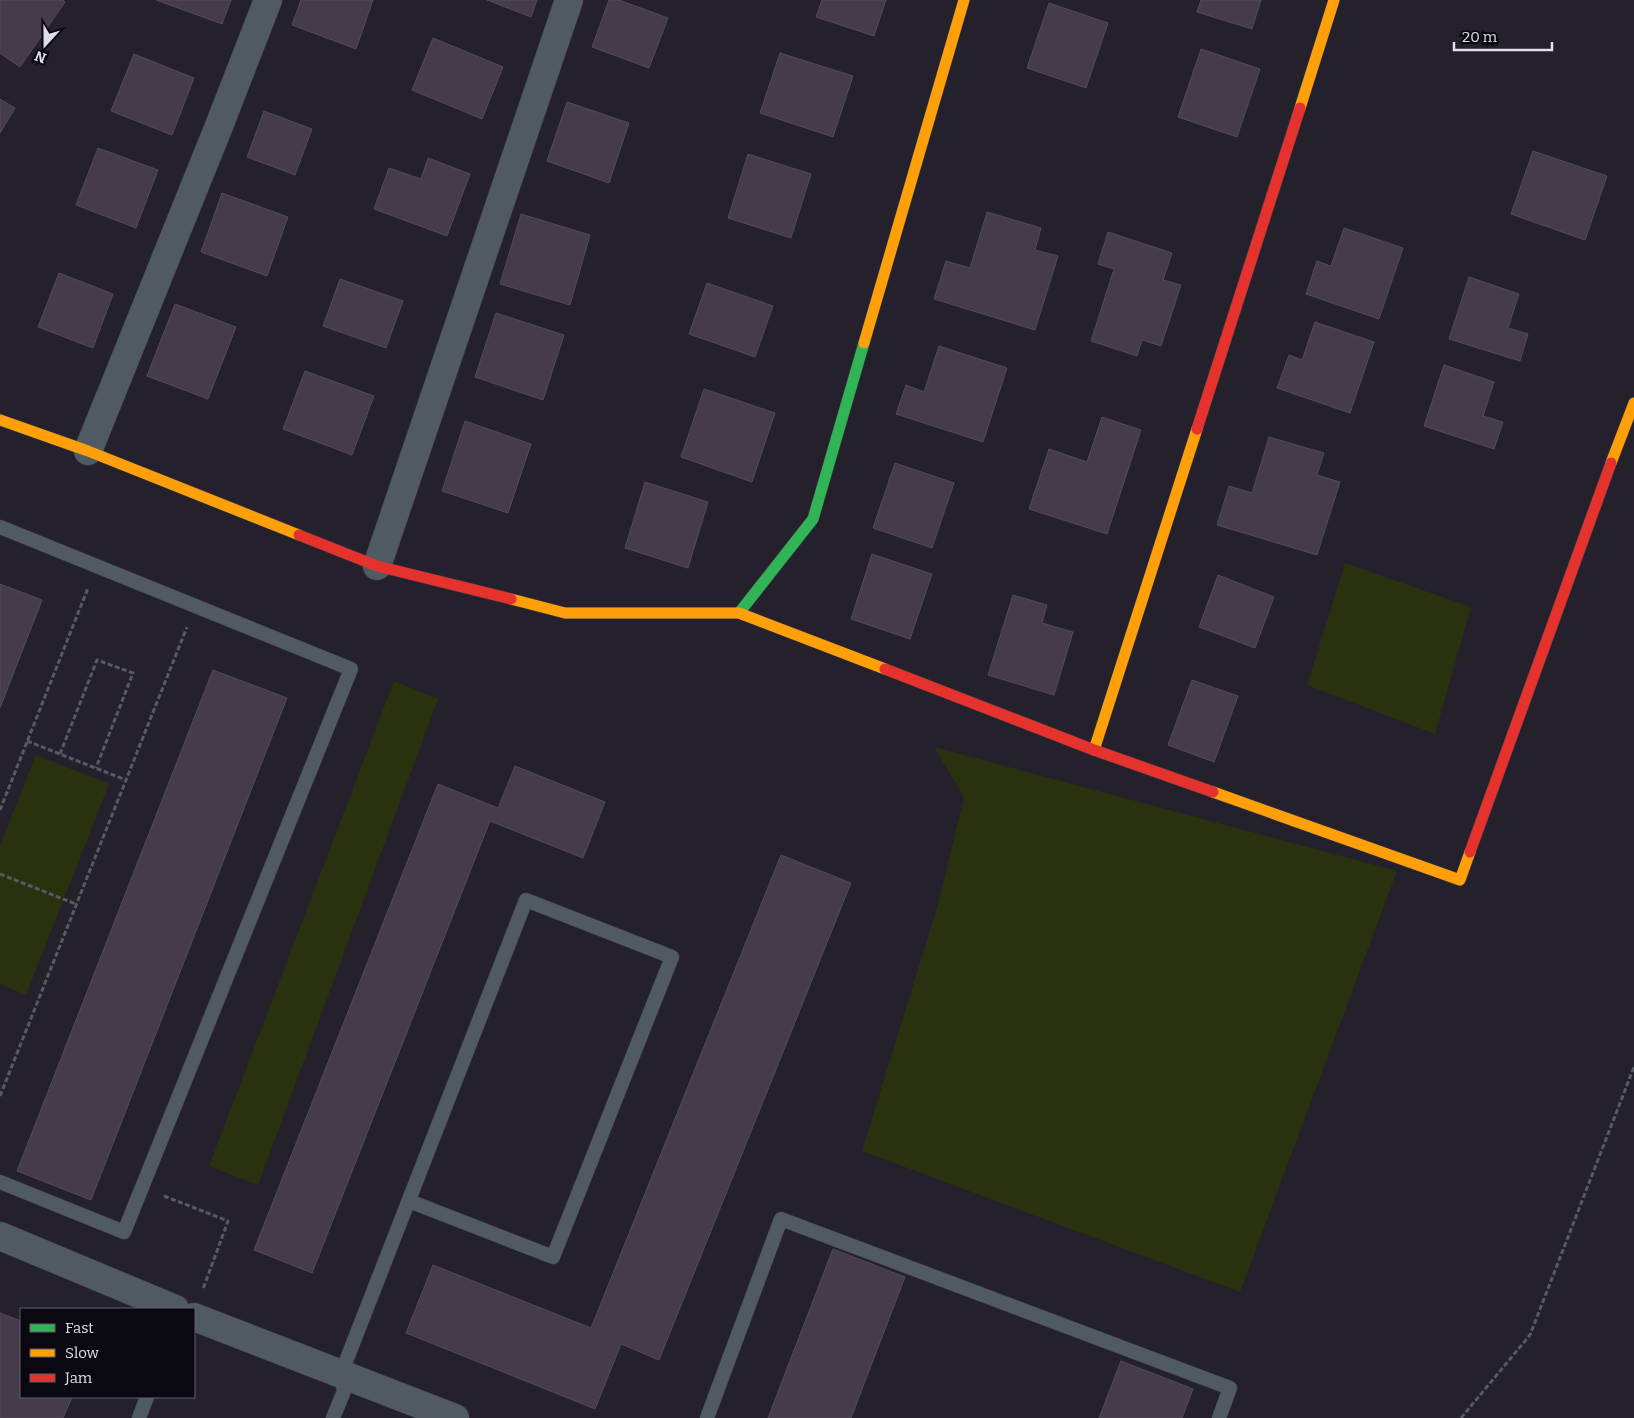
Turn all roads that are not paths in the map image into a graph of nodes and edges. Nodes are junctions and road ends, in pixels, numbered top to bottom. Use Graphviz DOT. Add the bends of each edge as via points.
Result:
graph roads {
  1 [pos="268,0"];
  2 [pos="569,0"];
  3 [pos="964,0"];
  4 [pos="1334,0"];
  5 [pos="1634,402"];
  6 [pos="0,420"];
  7 [pos="88,451"];
  8 [pos="0,528"];
  9 [pos="377,566"];
  10 [pos="739,613"];
  11 [pos="1094,750"];
  12 [pos="0,1182"];
  13 [pos="409,1201"];
  14 [pos="0,1236"];
  15 [pos="173,1308"];
  16 [pos="195,1317"];
  17 [pos="341,1374"];
  18 [pos="147,1398"];
  19 [pos="139,1418"];
  20 [pos="333,1418"];
  21 [pos="455,1418"];
  22 [pos="707,1418"];
  23 [pos="1219,1418"];
  1 -- 7 [label="street"];
  2 -- 9 [label="street"];
  3 -- 10 [label="street" via="813,519"];
  4 -- 11 [label="street"];
  5 -- 11 [label="street" via="1460,880"];
  6 -- 7 [label="street"];
  7 -- 9 [label="street"];
  8 -- 12 [label="lane" via="351,669 124,1232"];
  9 -- 10 [label="street" via="565,613"];
  10 -- 11 [label="street"];
  13 -- 13 [label="lane" via="553,1257 672,957 526,900"];
  13 -- 17 [label="lane"];
  14 -- 15 [label="street"];
  16 -- 17 [label="street"];
  17 -- 20 [label="lane" via="344,1391"];
  17 -- 21 [label="street"];
  18 -- 19 [label="lane"];
  22 -- 23 [label="lane" via="781,1219 1230,1388"];
}
